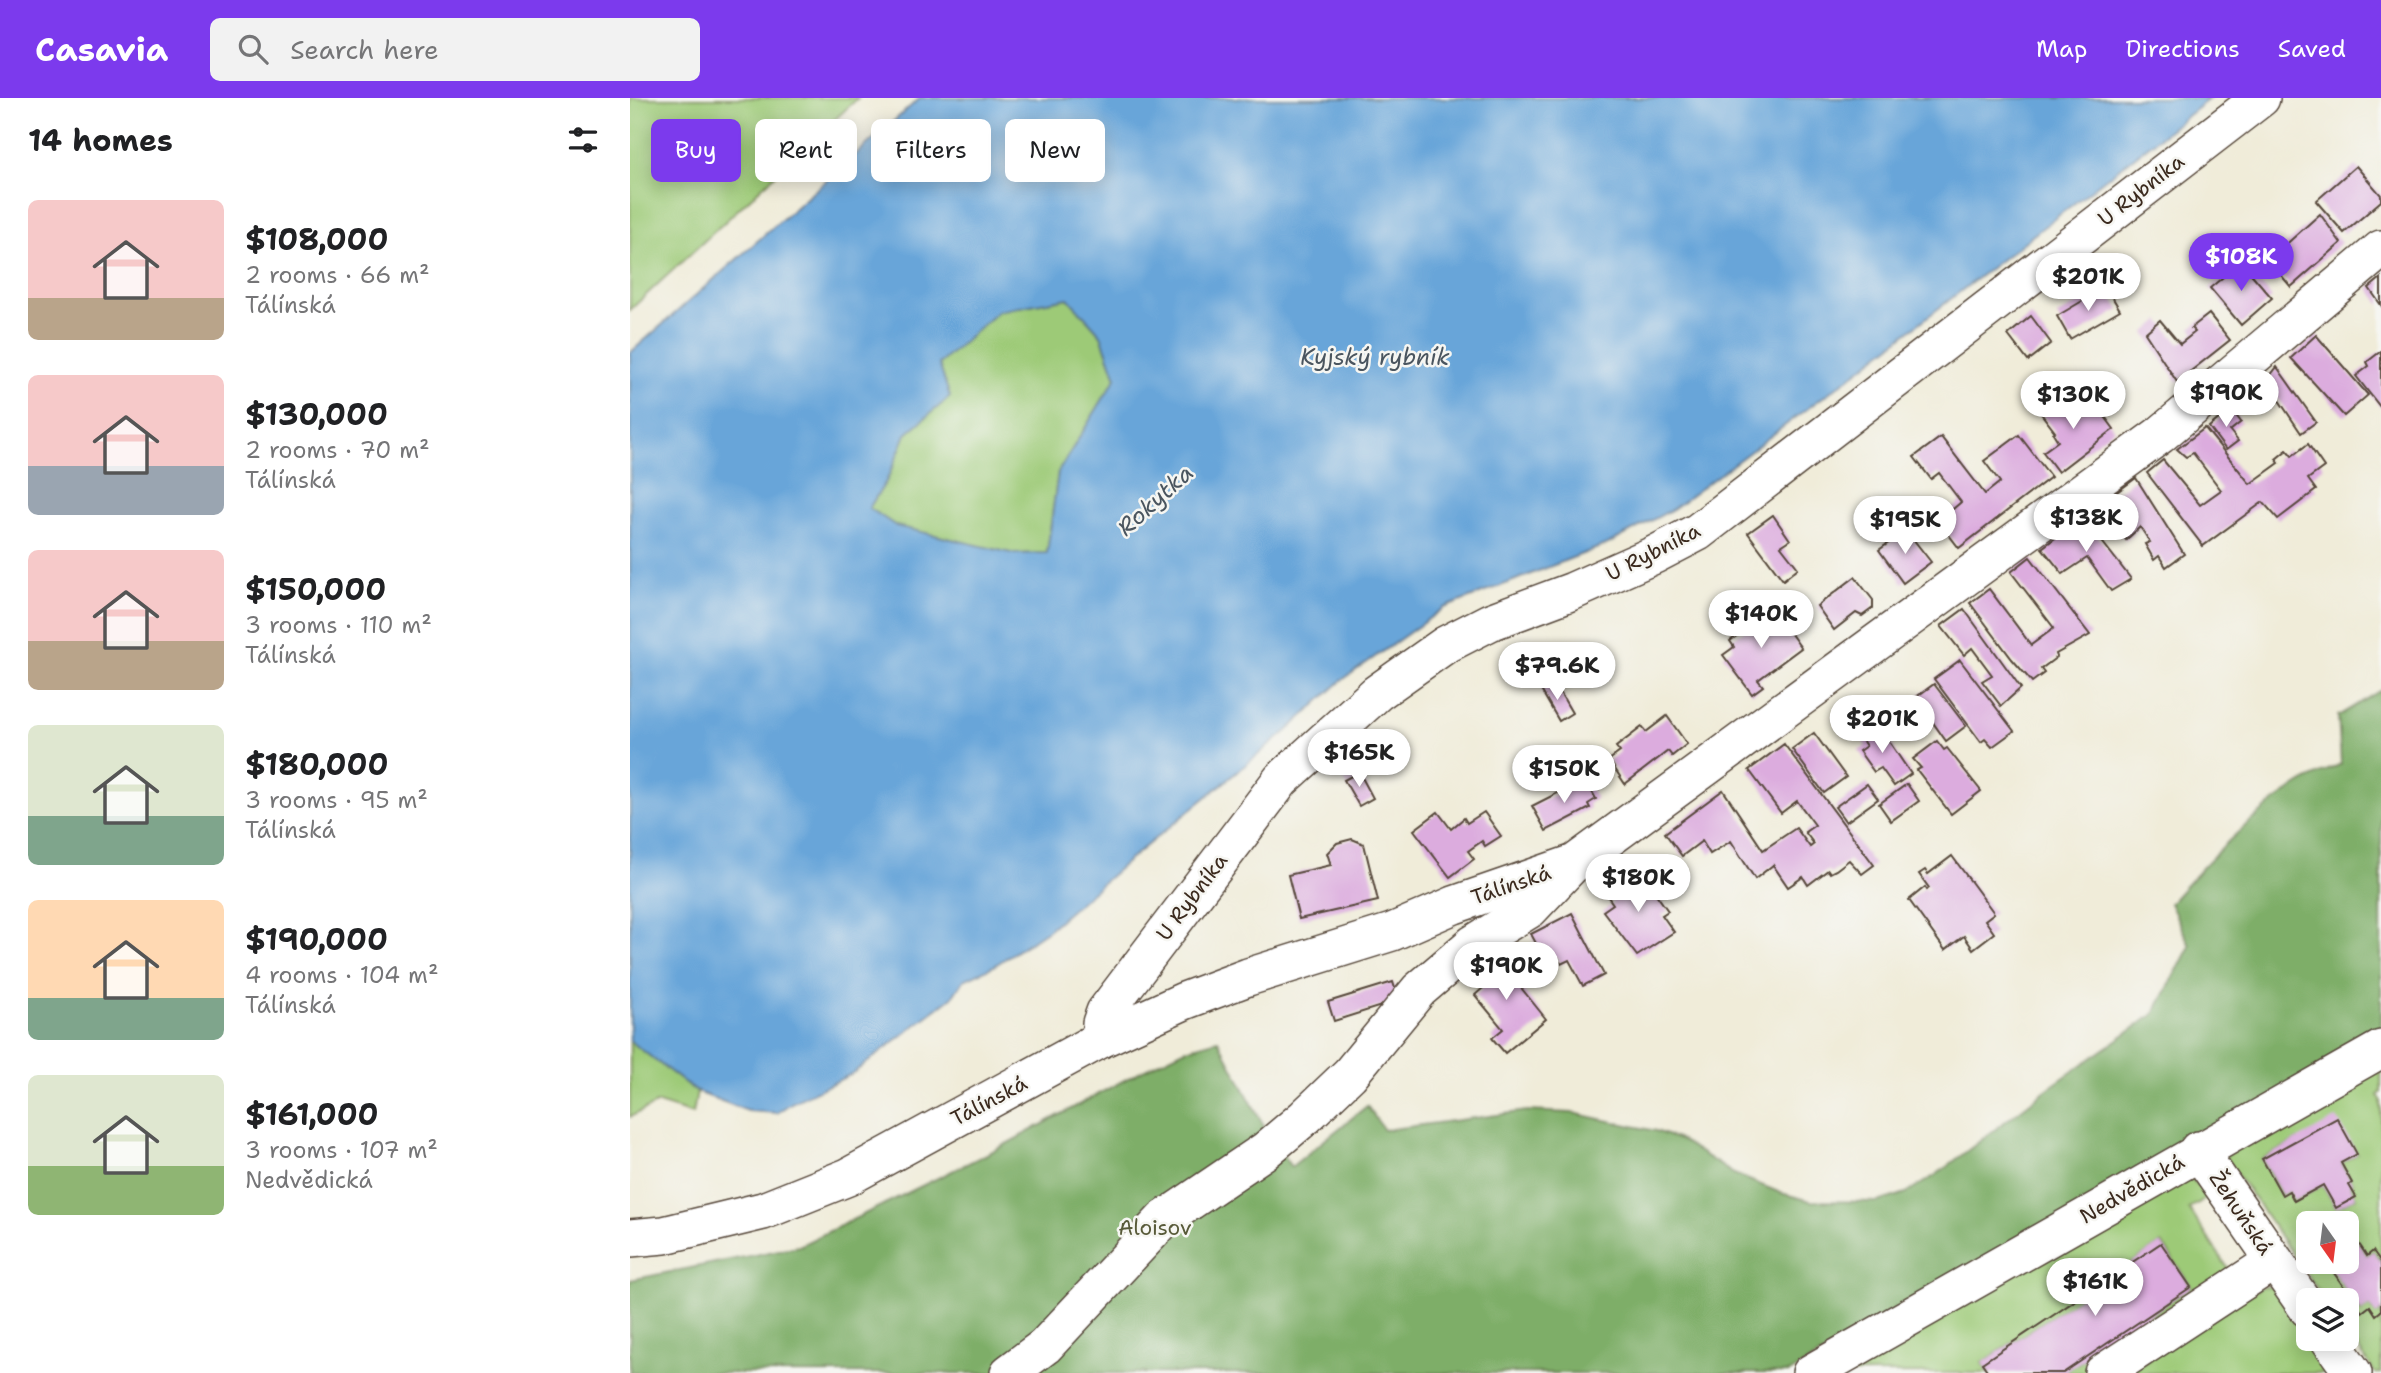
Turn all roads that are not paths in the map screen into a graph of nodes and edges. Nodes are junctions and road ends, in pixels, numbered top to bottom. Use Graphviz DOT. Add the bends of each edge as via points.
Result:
graph roads {
  1 [pos="2261,98"];
  2 [pos="2381,249"];
  3 [pos="1575,863"];
  4 [pos="1101,1039"];
  5 [pos="2381,1049"];
  6 [pos="2199,1150"];
  7 [pos="630,1238"];
  8 [pos="2274,1261"];
  9 [pos="2296,1292"];
  10 [pos="2337,1351"];
  11 [pos="1009,1373"];
  12 [pos="1811,1373"];
  13 [pos="2103,1373"];
  14 [pos="2353,1373"];
  1 -- 4 [label="street, U Rybníka" via="1698,532 1573,591 1490,622 1445,645 1377,693 1281,780 1105,1012"];
  2 -- 3 [label="street, Tálínská" via="2160,435"];
  3 -- 4 [label="street, Tálínská" via="1392,932 1248,977"];
  3 -- 11 [label="street" via="1530,909 1473,944 1419,990 1349,1074 1305,1117 1266,1150 1164,1219 1045,1346"];
  4 -- 7 [label="street, Tálínská" via="848,1177 763,1211 664,1235"];
  5 -- 6 [label="street, Nedvědická"];
  6 -- 8 [label="street, Žehuňská"];
  6 -- 12 [label="street, Nedvědická"];
  8 -- 9 [label="street, Žehuňská"];
  8 -- 13 [label="street"];
  10 -- 14 [label="street"];
}
